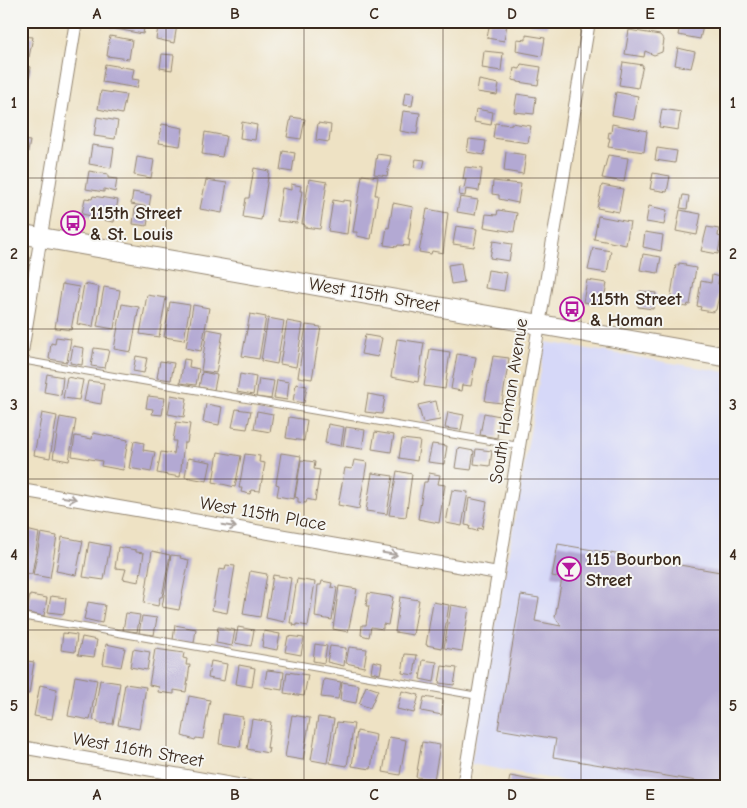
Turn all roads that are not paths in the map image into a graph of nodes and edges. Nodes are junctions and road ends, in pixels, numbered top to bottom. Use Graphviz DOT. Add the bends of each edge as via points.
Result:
graph roads {
  1 [pos="76,21"];
  2 [pos="589,21"];
  3 [pos="21,234"];
  4 [pos="40,238"];
  5 [pos="539,324"];
  6 [pos="726,357"];
  7 [pos="21,359"];
  8 [pos="519,446"];
  9 [pos="21,490"];
  10 [pos="498,572"];
  11 [pos="21,616"];
  12 [pos="478,696"];
  13 [pos="21,747"];
  14 [pos="249,787"];
  15 [pos="463,787"];
  1 -- 4 [label="street"];
  2 -- 5 [label="street, South Homan Avenue"];
  3 -- 4 [label="street, West 115th Street"];
  4 -- 5 [label="street, West 115th Street"];
  4 -- 7 [label="street"];
  5 -- 6 [label="street, West 115th Street"];
  5 -- 8 [label="street, South Homan Avenue"];
  7 -- 8 [label="lane"];
  8 -- 10 [label="street, South Homan Avenue"];
  9 -- 10 [label="street, West 115th Place, one-way"];
  10 -- 12 [label="street, South Homan Avenue"];
  11 -- 12 [label="lane"];
  12 -- 15 [label="street, South Homan Avenue"];
  13 -- 14 [label="street, West 116th Street"];
}
